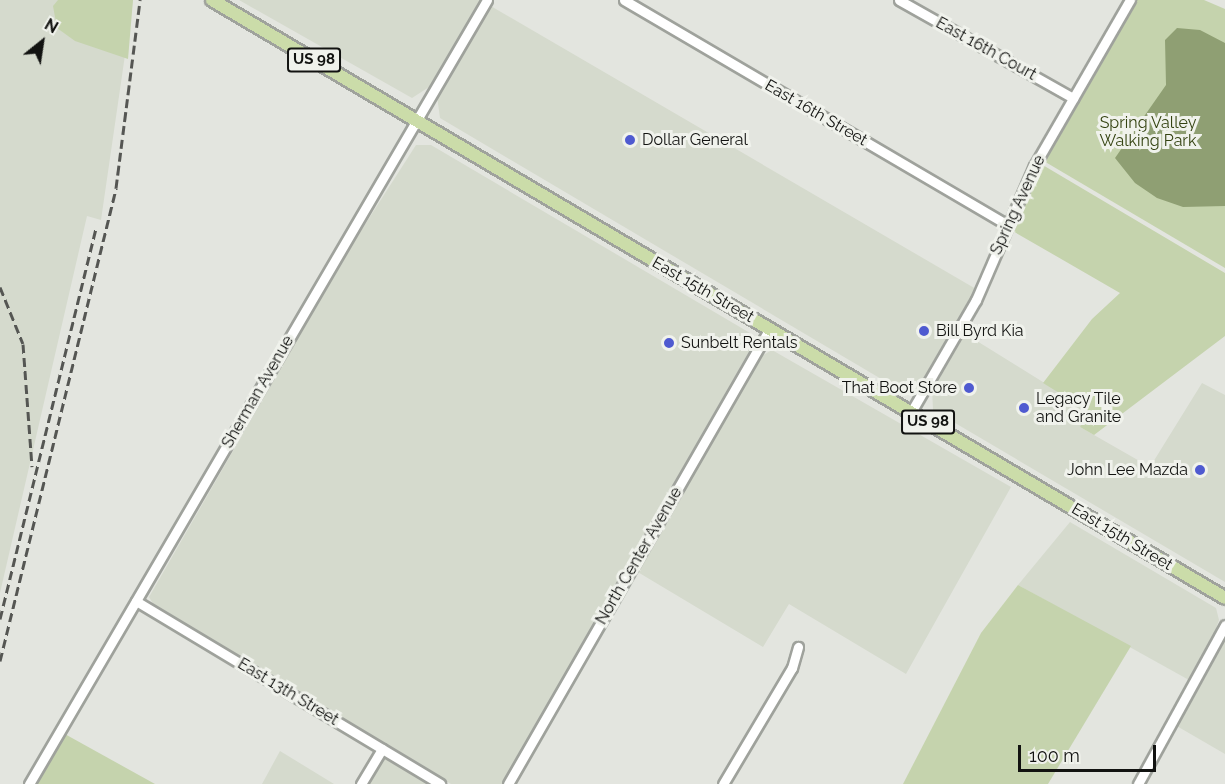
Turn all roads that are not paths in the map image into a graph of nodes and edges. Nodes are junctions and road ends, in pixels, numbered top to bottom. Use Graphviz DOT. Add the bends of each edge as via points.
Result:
graph roads {
  1 [pos="212,0"];
  2 [pos="487,0"];
  3 [pos="624,0"];
  4 [pos="899,0"];
  5 [pos="1131,0"];
  6 [pos="1073,98"];
  7 [pos="417,120"];
  8 [pos="1008,225"];
  9 [pos="770,328"];
  10 [pos="911,412"];
  11 [pos="1225,598"];
  12 [pos="136,601"];
  13 [pos="1225,625"];
  14 [pos="798,647"];
  15 [pos="382,748"];
  16 [pos="29,784"];
  17 [pos="362,784"];
  18 [pos="440,784"];
  19 [pos="508,784"];
  20 [pos="723,784"];
  21 [pos="1138,784"];
  1 -- 7 [label="main road, East 15th Street / US 98"];
  2 -- 7 [label="street, Sherman Avenue"];
  3 -- 8 [label="street, East 16th Street"];
  4 -- 6 [label="street, East 16th Court"];
  5 -- 6 [label="street, Spring Avenue"];
  6 -- 8 [label="street, Spring Avenue"];
  7 -- 9 [label="main road, East 15th Street / US 98"];
  7 -- 12 [label="street, Sherman Avenue"];
  8 -- 10 [label="street, Spring Avenue" via="976,300"];
  9 -- 10 [label="main road, East 15th Street / US 98"];
  9 -- 19 [label="street, North Center Avenue"];
  10 -- 11 [label="main road, East 15th Street / US 98"];
  12 -- 15 [label="street, East 13th Street"];
  12 -- 16 [label="street, Sherman Avenue"];
  13 -- 21 [label="street"];
  14 -- 20 [label="street" via="792,668"];
  15 -- 17 [label="street"];
  15 -- 18 [label="street, East 13th Street"];
}
